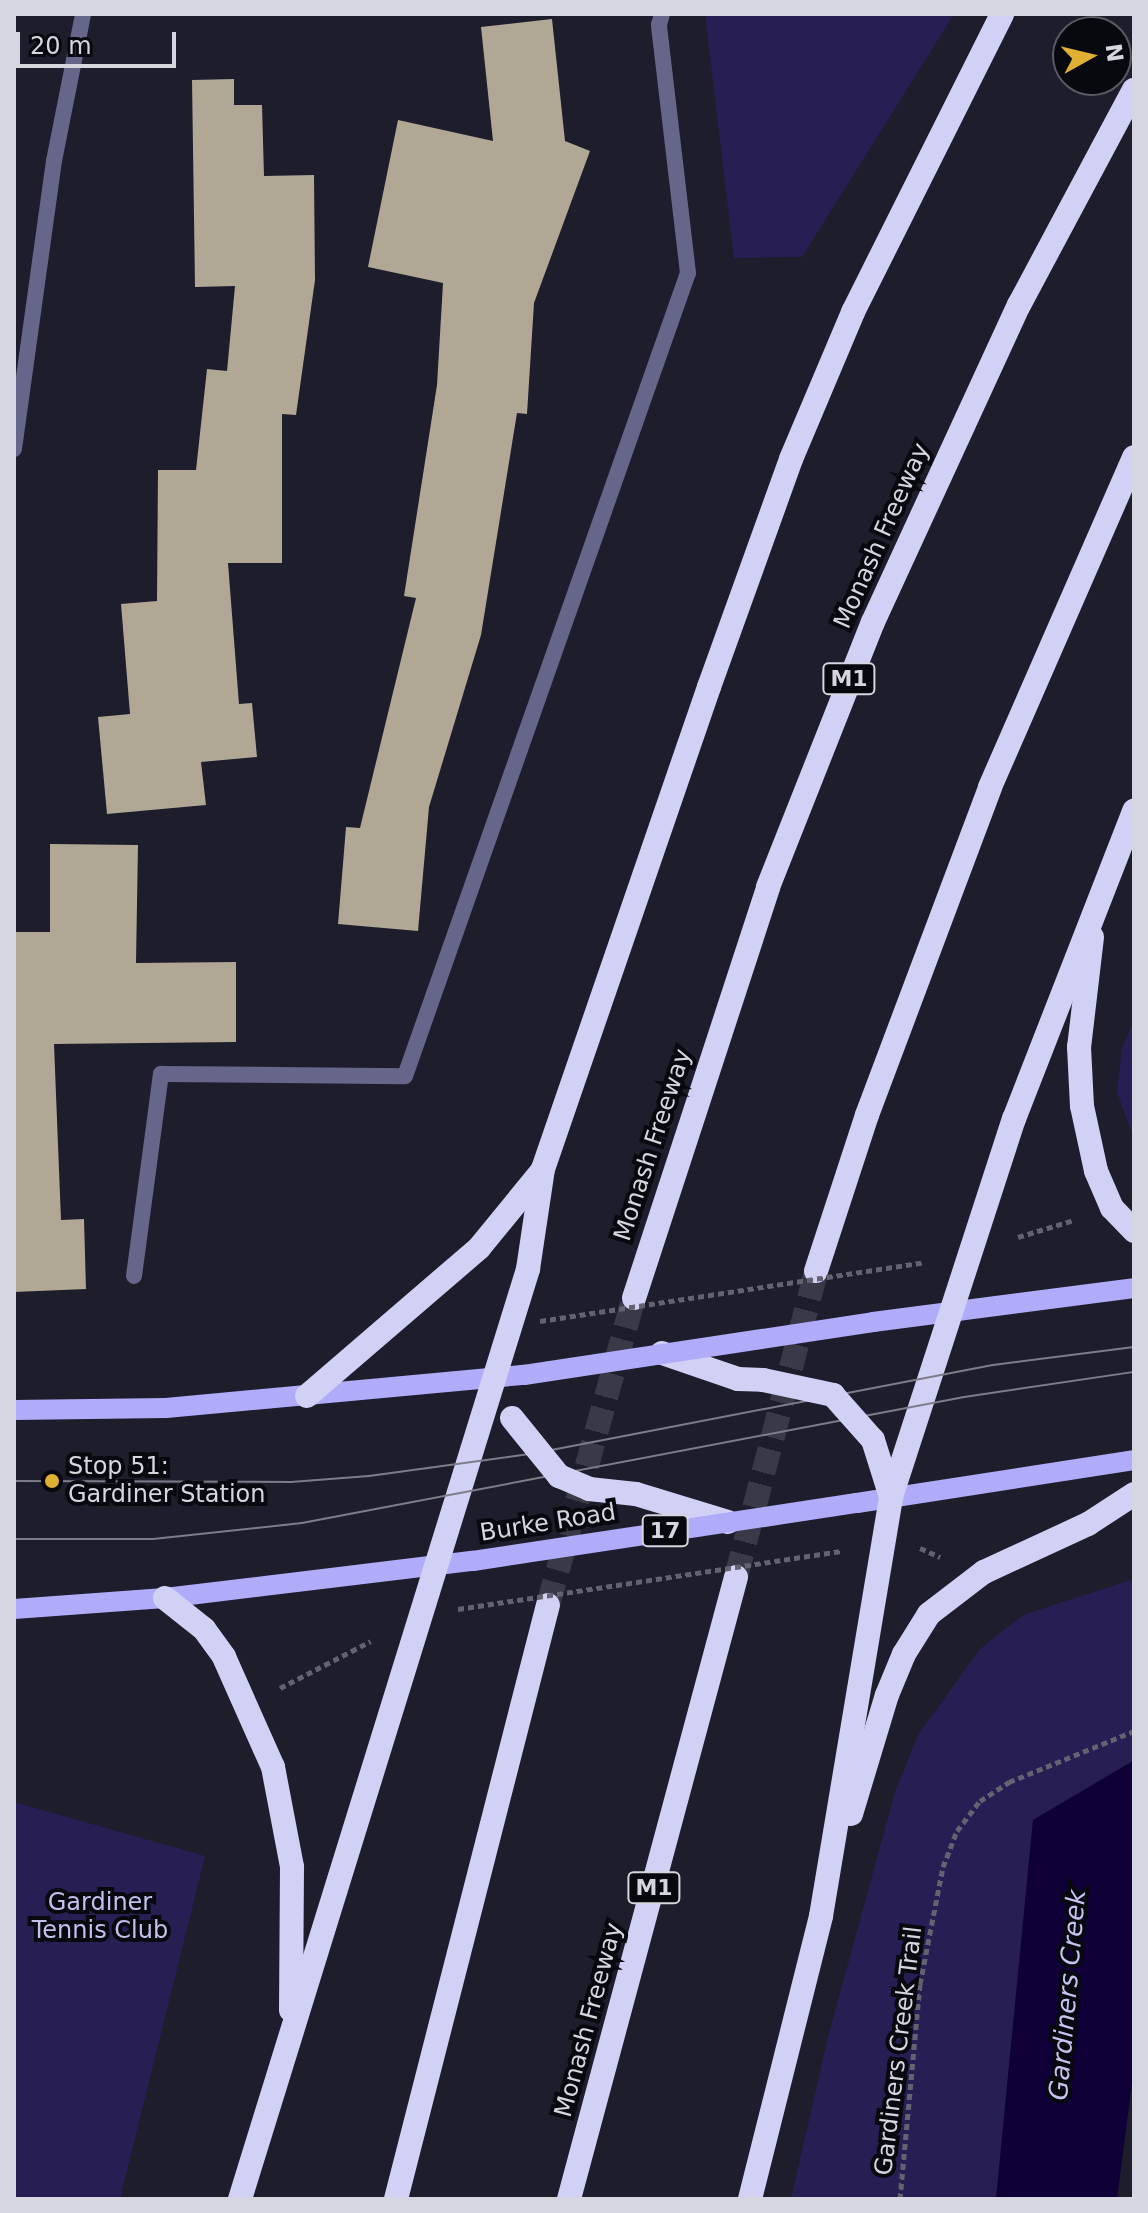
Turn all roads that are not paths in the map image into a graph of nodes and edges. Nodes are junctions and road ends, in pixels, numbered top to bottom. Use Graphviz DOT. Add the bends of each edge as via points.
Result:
graph roads {
  1 [pos="83,14"];
  2 [pos="662,14"];
  3 [pos="1002,14"];
  4 [pos="1134,90"];
  5 [pos="14,449"];
  6 [pos="1134,457"];
  7 [pos="1134,811"];
  8 [pos="1096,903"];
  9 [pos="543,1169"];
  10 [pos="1134,1231"];
  11 [pos="816,1271"];
  12 [pos="134,1276"];
  13 [pos="1134,1288"];
  14 [pos="634,1298"];
  15 [pos="957,1308"];
  16 [pos="662,1353"];
  17 [pos="495,1379"];
  18 [pos="307,1396"];
  19 [pos="14,1410"];
  20 [pos="1134,1460"];
  21 [pos="1134,1494"];
  22 [pos="891,1497"];
  23 [pos="728,1522"];
  24 [pos="437,1566"];
  25 [pos="736,1577"];
  26 [pos="165,1598"];
  27 [pos="548,1605"];
  28 [pos="14,1609"];
  29 [pos="821,1916"];
  30 [pos="291,2040"];
  31 [pos="240,2199"];
  32 [pos="396,2199"];
  33 [pos="569,2199"];
  34 [pos="750,2199"];
  1 -- 5 [label="street" via="54,161"];
  2 -- 12 [label="street" via="659,25 688,273 405,1076 161,1074"];
  3 -- 9 [label="highway" via="895,221 791,459"];
  4 -- 14 [label="highway, Monash Freeway / M1" via="1019,305 867,636 768,887"];
  6 -- 11 [label="highway" via="990,787 867,1115"];
  7 -- 8 [label="highway"];
  8 -- 10 [label="highway" via="1079,1047 1082,1106 1096,1171 1112,1208"];
  8 -- 15 [label="highway" via="1014,1119"];
  9 -- 17 [label="highway" via="528,1269"];
  9 -- 18 [label="highway" via="479,1248"];
  13 -- 15 [label="main road"];
  15 -- 16 [label="main road, bridge"];
  15 -- 22 [label="highway"];
  16 -- 17 [label="main road, bridge"];
  16 -- 22 [label="highway, bridge" via="738,1379 800,1385 833,1395 873,1440"];
  17 -- 18 [label="main road"];
  17 -- 23 [label="highway, bridge" via="512,1418 536,1453 568,1481 636,1494"];
  17 -- 24 [label="highway"];
  18 -- 19 [label="main road" via="166,1408"];
  20 -- 22 [label="main road, Burke Road / 17"];
  21 -- 29 [label="highway" via="1088,1524 984,1572 929,1614 887,1695"];
  22 -- 23 [label="main road, Burke Road / 17, bridge"];
  22 -- 29 [label="highway"];
  23 -- 24 [label="main road, Burke Road / 17, bridge"];
  24 -- 26 [label="main road, Burke Road / 17"];
  24 -- 30 [label="highway"];
  25 -- 33 [label="highway, Monash Freeway / M1"];
  26 -- 28 [label="main road, Burke Road / 17"];
  26 -- 30 [label="highway" via="204,1629 224,1657 273,1767 292,1867"];
  27 -- 32 [label="highway"];
  29 -- 34 [label="highway"];
  30 -- 31 [label="highway"];
}
